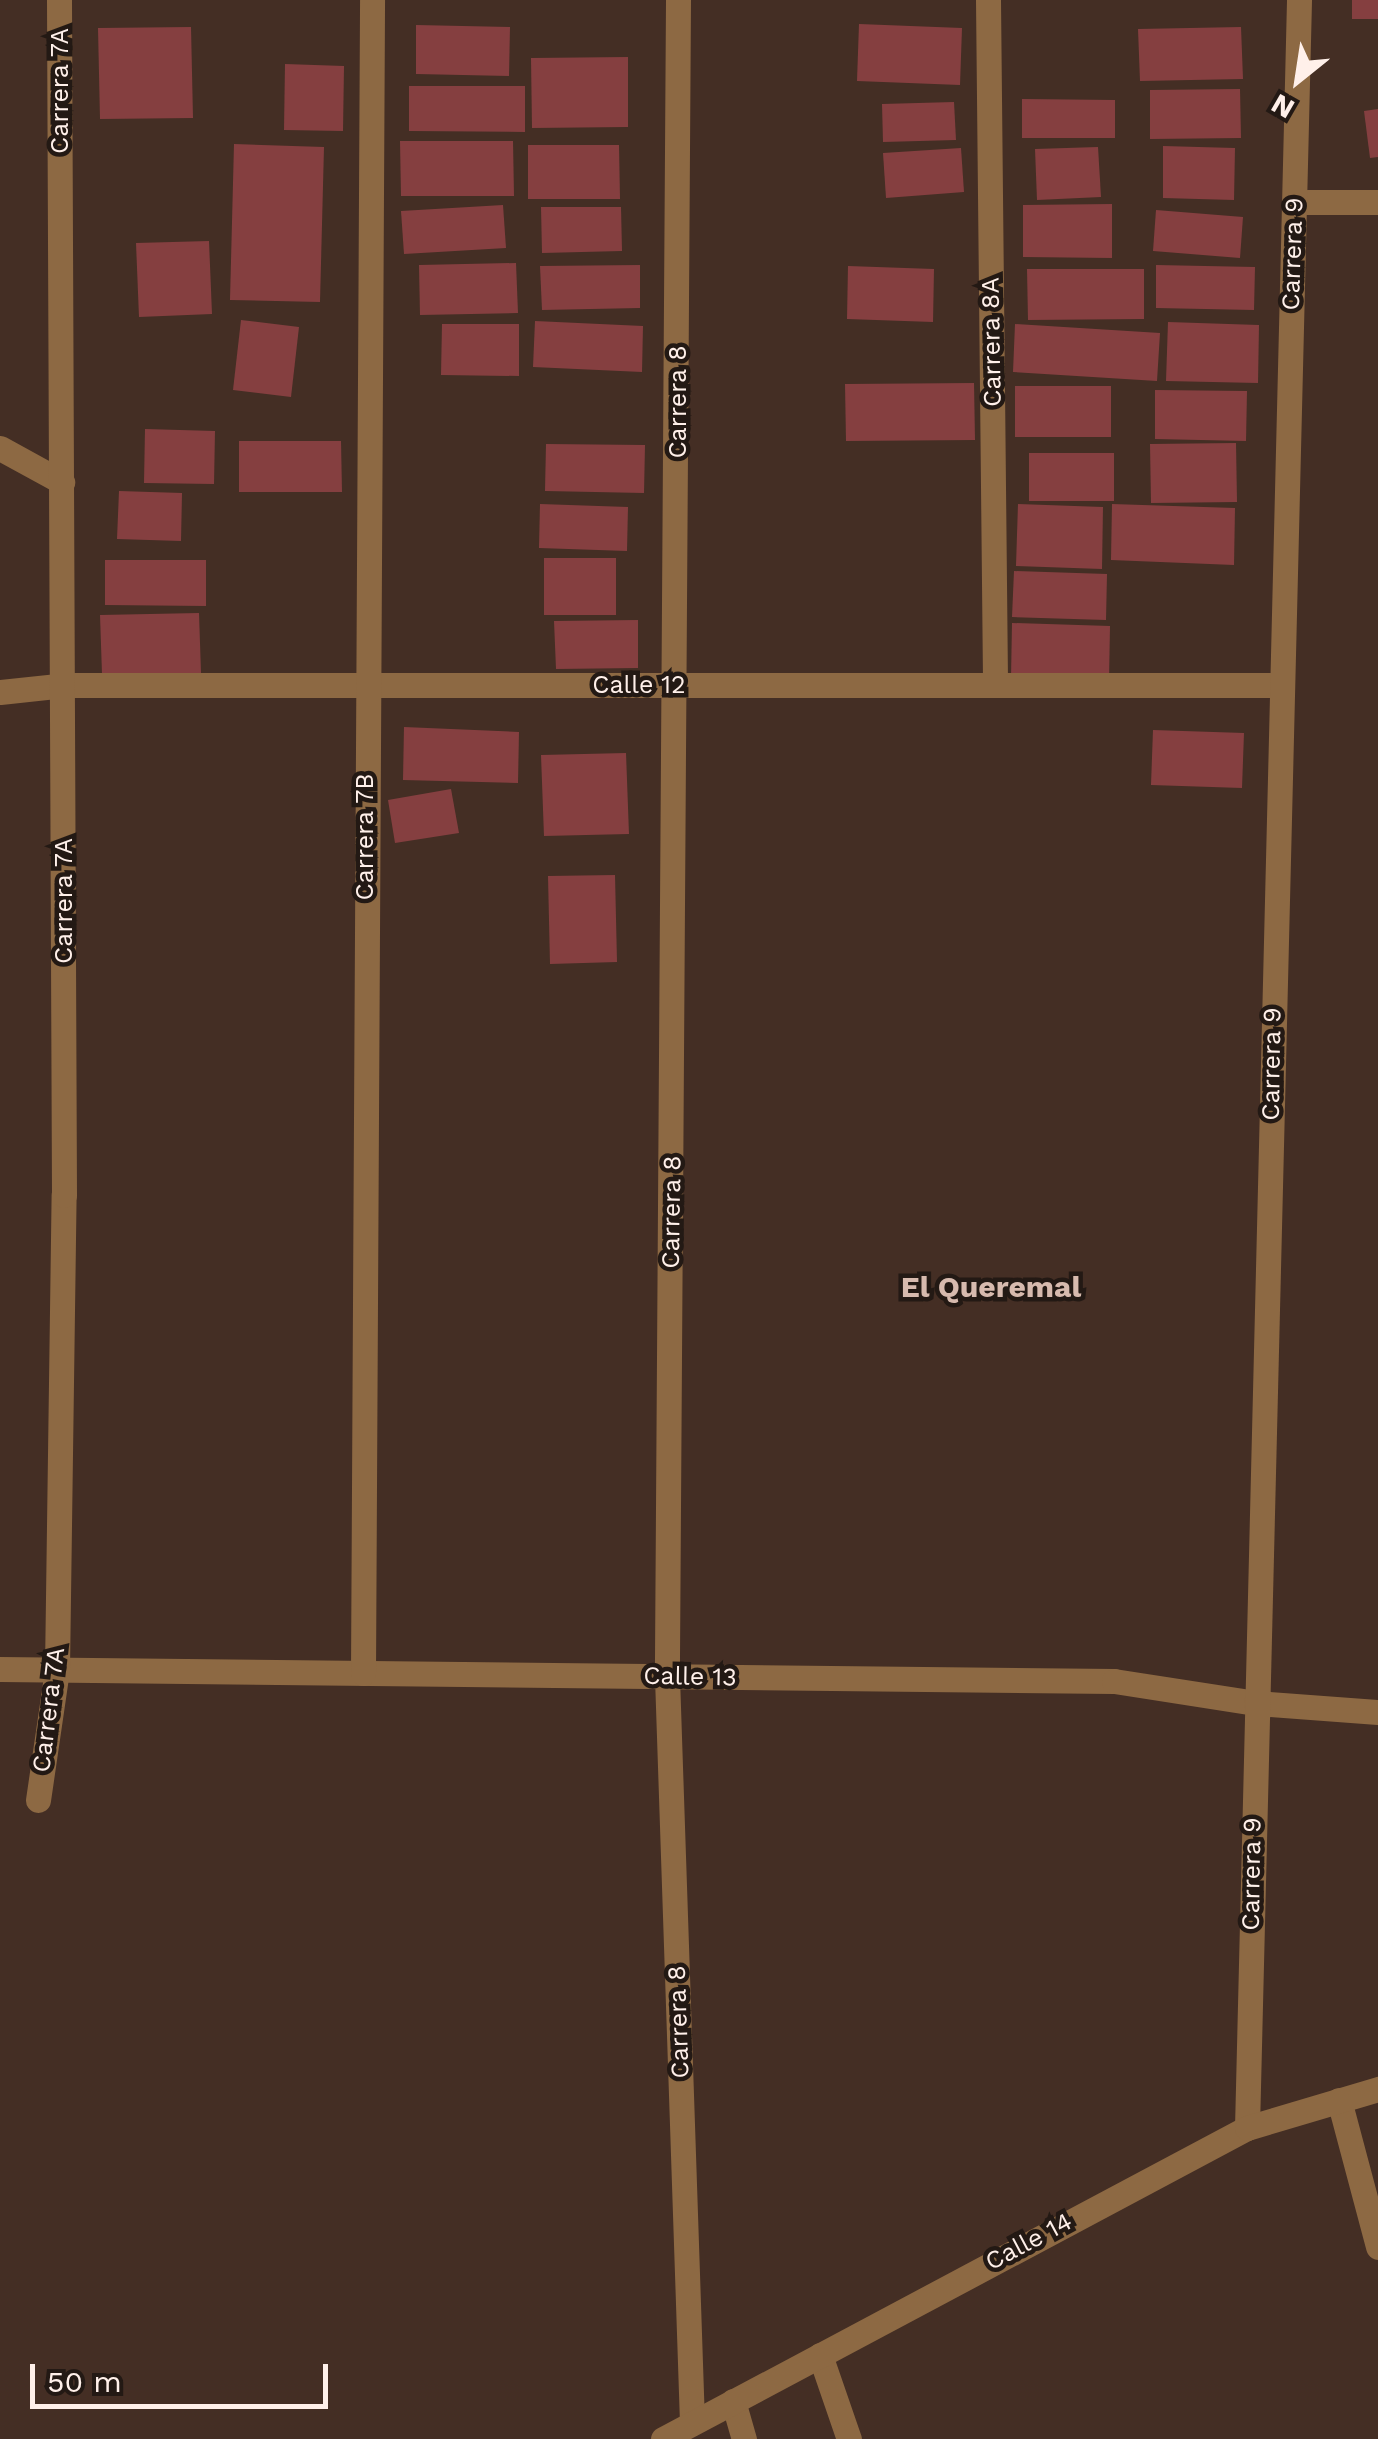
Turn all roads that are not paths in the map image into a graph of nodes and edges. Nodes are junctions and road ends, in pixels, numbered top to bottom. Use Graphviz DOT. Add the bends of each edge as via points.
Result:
graph roads {
  1 [pos="59,0"];
  2 [pos="372,0"];
  3 [pos="678,0"];
  4 [pos="988,0"];
  5 [pos="1300,0"];
  6 [pos="1294,202"];
  7 [pos="1378,202"];
  8 [pos="0,448"];
  9 [pos="62,482"];
  10 [pos="65,684"];
  11 [pos="365,685"];
  12 [pos="678,685"];
  13 [pos="995,685"];
  14 [pos="1278,685"];
  15 [pos="0,692"];
  16 [pos="0,1669"];
  17 [pos="57,1670"];
  18 [pos="364,1673"];
  19 [pos="667,1676"];
  20 [pos="1256,1703"];
  21 [pos="1378,1712"];
  22 [pos="38,1800"];
  23 [pos="1378,2089"];
  24 [pos="1339,2100"];
  25 [pos="1247,2128"];
  26 [pos="1378,2247"];
  27 [pos="820,2355"];
  28 [pos="732,2402"];
  29 [pos="692,2423"];
  30 [pos="663,2439"];
  31 [pos="744,2439"];
  32 [pos="848,2439"];
  1 -- 9 [label="street, Carrera 7A"];
  2 -- 11 [label="street, Carrera 7B"];
  3 -- 12 [label="street, Carrera 8"];
  4 -- 13 [label="street, Carrera 8A"];
  5 -- 6 [label="street, Carrera 9"];
  6 -- 7 [label="street"];
  6 -- 14 [label="street, Carrera 9"];
  8 -- 9 [label="street"];
  9 -- 10 [label="street, Carrera 7A"];
  10 -- 11 [label="street, Calle 12"];
  10 -- 15 [label="street, Calle 12"];
  10 -- 17 [label="street, Carrera 7A"];
  11 -- 12 [label="street, Calle 12"];
  11 -- 18 [label="street, Carrera 7B"];
  12 -- 13 [label="street, Calle 12"];
  12 -- 19 [label="street, Carrera 8"];
  13 -- 14 [label="street, Calle 12"];
  14 -- 20 [label="street, Carrera 9"];
  16 -- 17 [label="street, Calle 13"];
  17 -- 18 [label="street, Calle 13"];
  17 -- 22 [label="street, Carrera 7A"];
  18 -- 19 [label="street, Calle 13"];
  19 -- 20 [label="street, Calle 13" via="1114,1682"];
  19 -- 29 [label="street, Carrera 8"];
  20 -- 21 [label="street, Calle 13"];
  20 -- 25 [label="street, Carrera 9"];
  23 -- 24 [label="street, Calle 14"];
  24 -- 25 [label="street, Calle 14"];
  24 -- 26 [label="street"];
  25 -- 27 [label="street, Calle 14"];
  27 -- 28 [label="street, Calle 14"];
  27 -- 32 [label="street"];
  28 -- 29 [label="street, Calle 14"];
  28 -- 31 [label="street"];
  29 -- 30 [label="street, Calle 14"];
}
